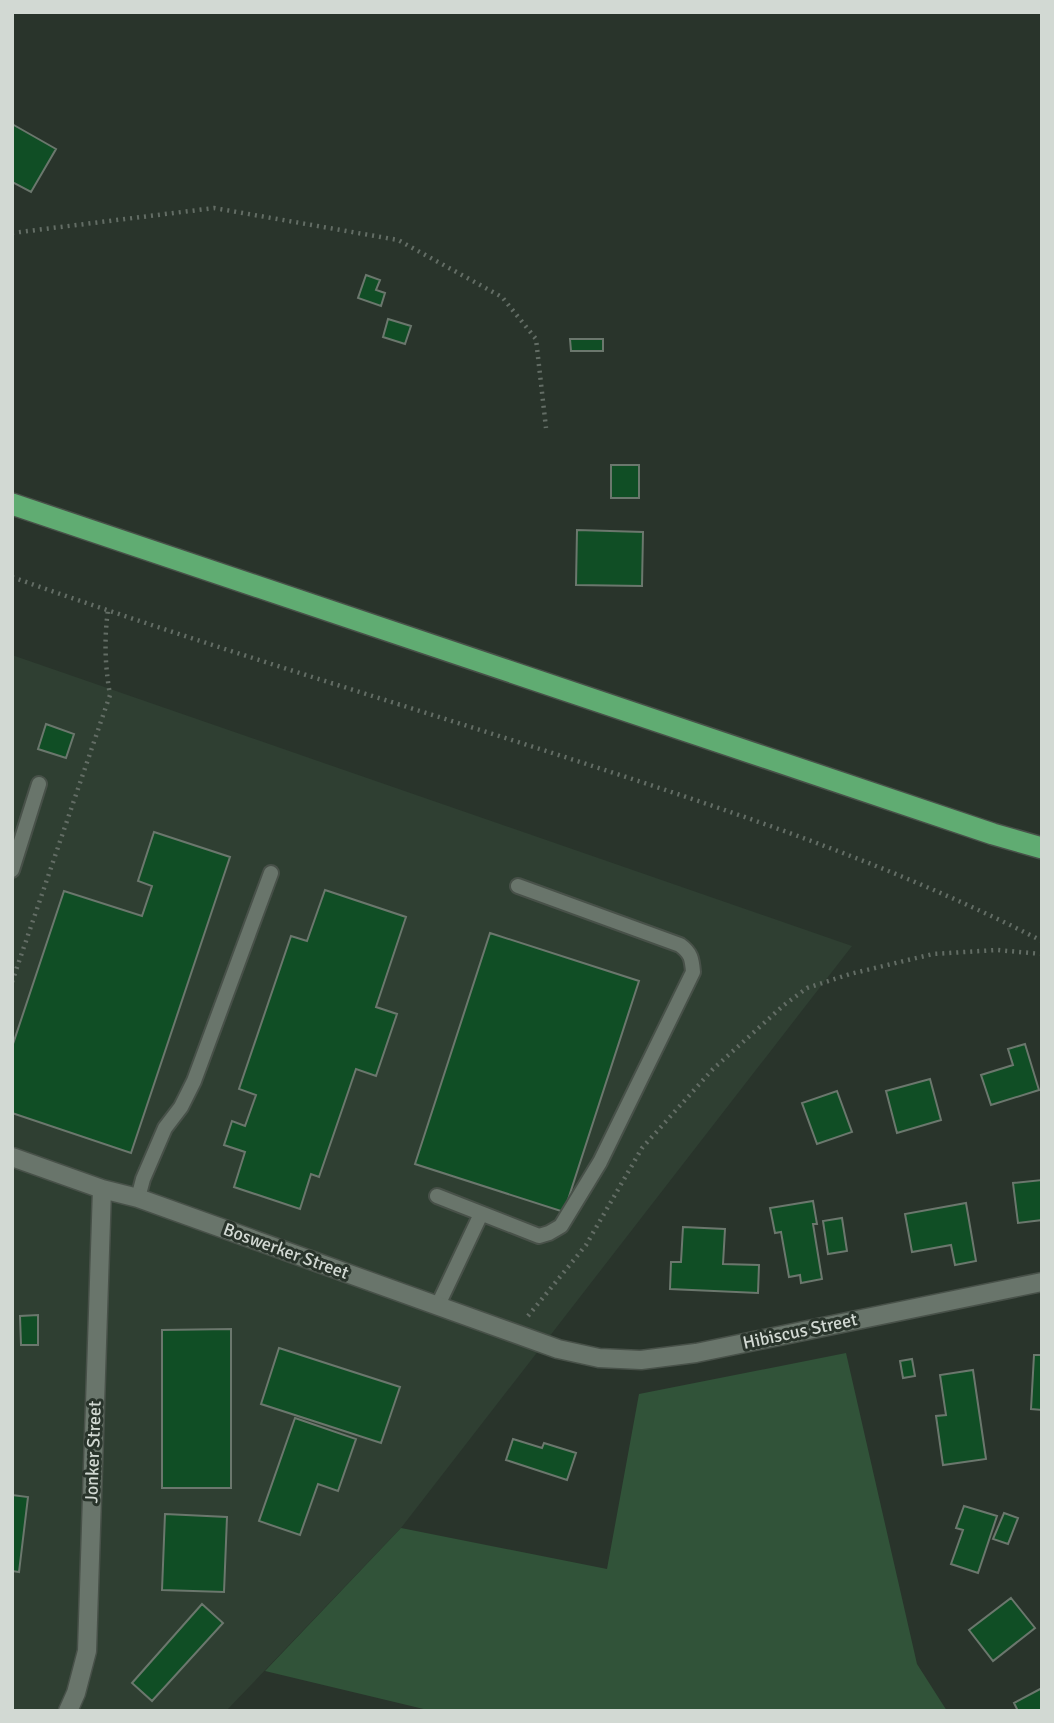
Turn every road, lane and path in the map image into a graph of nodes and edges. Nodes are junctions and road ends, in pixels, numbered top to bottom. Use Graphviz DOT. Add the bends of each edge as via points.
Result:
graph roads {
  1 [pos="12,233"];
  2 [pos="546,428"];
  3 [pos="12,504"];
  4 [pos="12,577"];
  5 [pos="108,610"];
  6 [pos="39,784"];
  7 [pos="1042,848"];
  8 [pos="12,870"];
  9 [pos="271,873"];
  10 [pos="518,887"];
  11 [pos="1042,941"];
  12 [pos="1042,954"];
  13 [pos="12,982"];
  14 [pos="12,1157"];
  15 [pos="102,1189"];
  16 [pos="437,1196"];
  17 [pos="138,1198"];
  18 [pos="481,1214"];
  19 [pos="1042,1282"];
  20 [pos="438,1305"];
  21 [pos="514,1332"];
  22 [pos="558,1349"];
  23 [pos="68,1711"];
  1 -- 2 [label="path" via="214,208 398,240 502,297 528,328 536,339"];
  3 -- 7 [label="highway"];
  4 -- 5 [label="path"];
  5 -- 11 [label="path" via="704,802 867,862"];
  5 -- 13 [label="path" via="104,663 110,695"];
  6 -- 8 [label="lane"];
  9 -- 17 [label="lane" via="194,1081 165,1128"];
  10 -- 18 [label="lane" via="680,945 688,951 693,972 600,1162 561,1226 539,1236"];
  12 -- 21 [label="path" via="997,950 933,954 807,988 713,1069 642,1148 586,1245"];
  14 -- 15 [label="street, Boswerker Street"];
  15 -- 17 [label="street, Boswerker Street"];
  15 -- 23 [label="street, Jonker Street" via="87,1651"];
  16 -- 18 [label="lane"];
  17 -- 20 [label="street, Boswerker Street"];
  18 -- 20 [label="lane"];
  19 -- 22 [label="street, Hibiscus Street" via="695,1353 641,1360 599,1358"];
  20 -- 21 [label="street, Boswerker Street"];
  21 -- 22 [label="street, Boswerker Street"];
}
